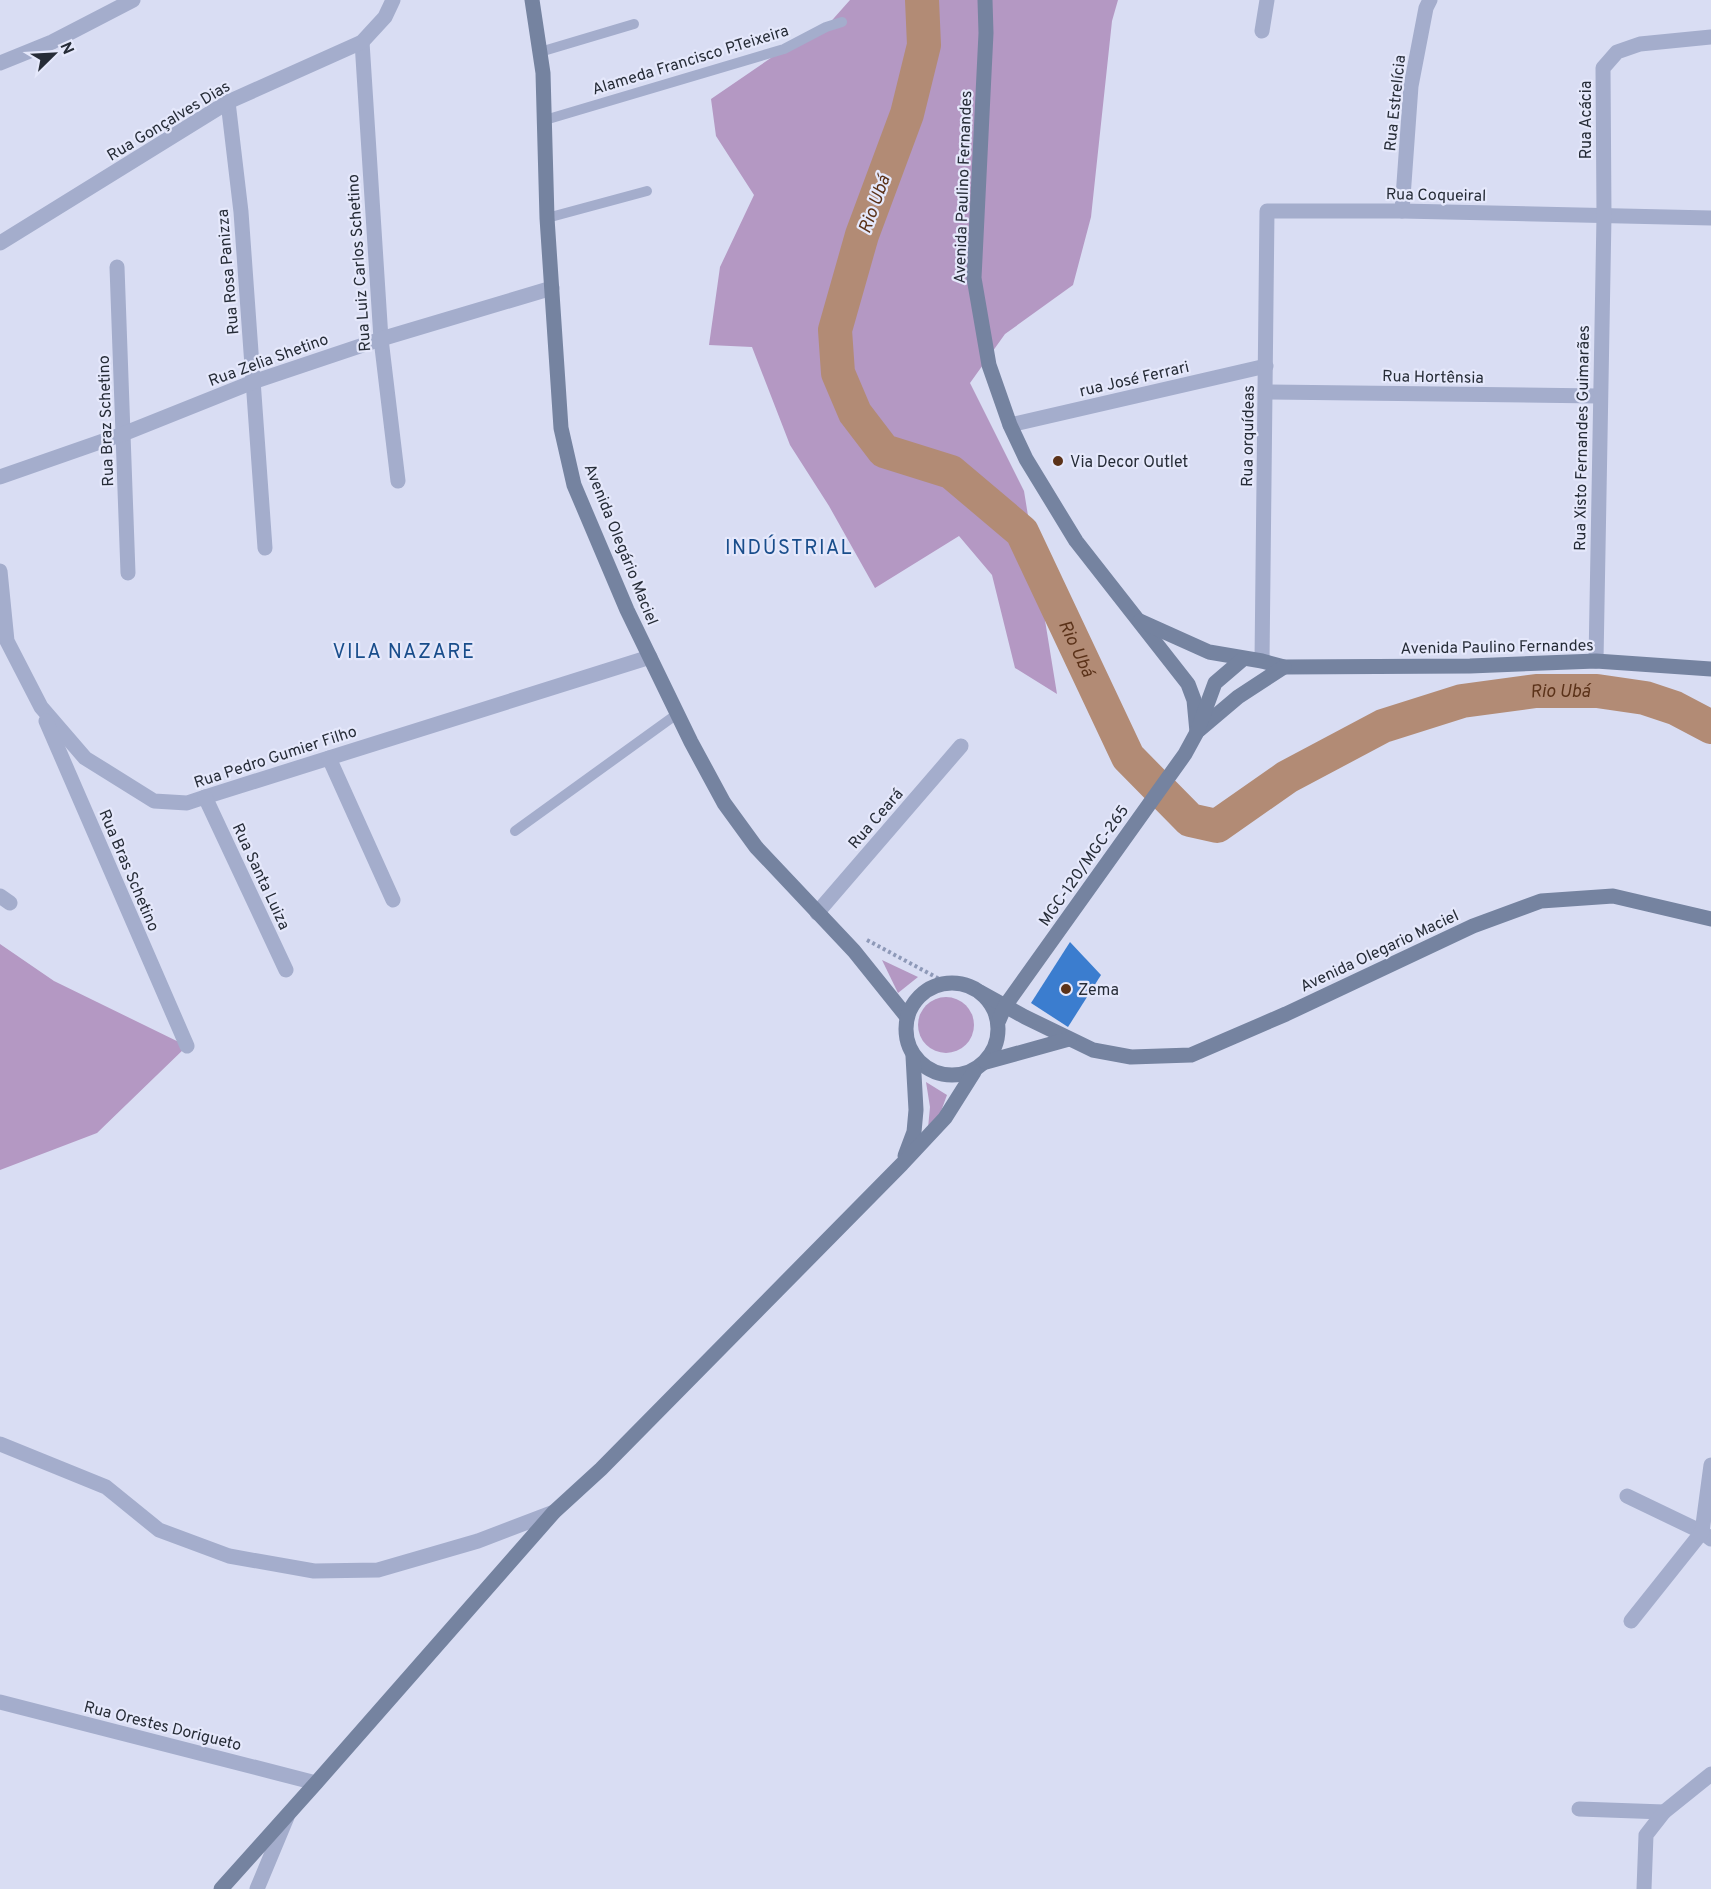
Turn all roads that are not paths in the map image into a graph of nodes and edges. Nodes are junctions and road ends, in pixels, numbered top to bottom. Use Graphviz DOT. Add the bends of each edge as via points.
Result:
graph roads {
  1 [pos="133,0"];
  2 [pos="393,0"];
  3 [pos="532,0"];
  4 [pos="985,0"];
  5 [pos="1267,0"];
  6 [pos="1430,0"];
  7 [pos="842,22"];
  8 [pos="634,24"];
  9 [pos="1262,31"];
  10 [pos="1711,37"];
  11 [pos="362,42"];
  12 [pos="540,52"];
  13 [pos="0,63"];
  14 [pos="228,102"];
  15 [pos="545,120"];
  16 [pos="647,190"];
  17 [pos="1267,211"];
  18 [pos="1402,211"];
  19 [pos="1604,216"];
  20 [pos="547,218"];
  21 [pos="1711,219"];
  22 [pos="0,243"];
  23 [pos="117,267"];
  24 [pos="552,288"];
  25 [pos="381,339"];
  26 [pos="1266,366"];
  27 [pos="254,382"];
  28 [pos="1266,392"];
  29 [pos="1599,396"];
  30 [pos="1010,425"];
  31 [pos="123,434"];
  32 [pos="0,477"];
  33 [pos="398,481"];
  34 [pos="264,548"];
  35 [pos="0,571"];
  36 [pos="128,573"];
  37 [pos="1137,620"];
  38 [pos="650,657"];
  39 [pos="1243,659"];
  40 [pos="1262,661"];
  41 [pos="1596,661"];
  42 [pos="1284,667"];
  43 [pos="1711,669"];
  44 [pos="40,707"];
  45 [pos="677,714"];
  46 [pos="1197,732"];
  47 [pos="961,746"];
  48 [pos="329,758"];
  49 [pos="206,797"];
  50 [pos="515,831"];
  51 [pos="393,900"];
  52 [pos="817,913"];
  53 [pos="1711,919"];
  54 [pos="286,970"];
  55 [pos="1018,987"];
  56 [pos="985,995"];
  57 [pos="1005,1006"];
  58 [pos="907,1017"];
  59 [pos="1025,1017"];
  60 [pos="999,1020"];
  61 [pos="1069,1039"];
  62 [pos="187,1046"];
  63 [pos="914,1056"];
  64 [pos="980,1067"];
  65 [pos="902,1164"];
  66 [pos="0,1444"];
  67 [pos="1711,1465"];
  68 [pos="1627,1496"];
  69 [pos="554,1512"];
  70 [pos="1707,1536"];
  71 [pos="1631,1621"];
  72 [pos="0,1702"];
  73 [pos="1711,1774"];
  74 [pos="316,1783"];
  75 [pos="1579,1809"];
  76 [pos="1664,1812"];
  77 [pos="288,1815"];
  78 [pos="221,1889"];
  79 [pos="257,1889"];
  80 [pos="1644,1889"];
  1 -- 13 [label="street" via="52,42"];
  2 -- 11 [label="street" via="385,18"];
  3 -- 12 [label="main road, Avenida Olegário Maciel"];
  4 -- 30 [label="main road, Avenida Paulino Fernandes" via="974,278 989,365"];
  5 -- 9 [label="street"];
  6 -- 18 [label="street, Rua Estrelícia" via="1411,86"];
  7 -- 15 [label="lane, Alameda Francisco P.Teixeira" via="784,49"];
  8 -- 12 [label="lane"];
  10 -- 19 [label="street, Rua Acácia" via="1640,44 1617,52 1603,68"];
  11 -- 14 [label="street, Rua Gonçalves Dias"];
  11 -- 25 [label="street, Rua Luiz Carlos Schetino"];
  12 -- 15 [label="main road, Avenida Olegário Maciel"];
  14 -- 22 [label="street, Rua Gonçalves Dias"];
  14 -- 27 [label="street, Rua Rosa Panizza"];
  15 -- 20 [label="main road, Avenida Olegário Maciel"];
  16 -- 20 [label="lane"];
  17 -- 18 [label="street, Rua Coqueiral"];
  17 -- 26 [label="street, Rua orquídeas"];
  18 -- 19 [label="street, Rua Coqueiral"];
  19 -- 21 [label="street, Rua Coqueiral"];
  19 -- 29 [label="street, Rua Xisto Fernandes Guimarães"];
  20 -- 24 [label="main road, Avenida Olegário Maciel"];
  23 -- 31 [label="street, Rua Braz Schetino"];
  24 -- 25 [label="street, Rua Zelia Shetino"];
  24 -- 38 [label="main road, Avenida Olegário Maciel" via="561,428 574,485"];
  25 -- 27 [label="street, Rua Zelia Shetino"];
  25 -- 33 [label="street, Rua Luiz Carlos Schetino"];
  26 -- 28 [label="street, Rua orquídeas"];
  26 -- 30 [label="street, rua José Ferrari"];
  27 -- 31 [label="street, Rua Zelia Shetino"];
  27 -- 34 [label="street, Rua Rosa Panizza"];
  28 -- 29 [label="street, Rua Hortênsia"];
  28 -- 40 [label="street, Rua orquídeas"];
  29 -- 41 [label="street, Rua Xisto Fernandes Guimarães"];
  30 -- 37 [label="main road, Avenida Paulino Fernandes" via="1076,541"];
  31 -- 32 [label="street, Rua Zelia Shetino"];
  31 -- 36 [label="street, Rua Braz Schetino"];
  35 -- 44 [label="street, Rua Pedro Gumier Filho" via="7,641"];
  37 -- 39 [label="main road, Avenida Paulino Fernandes" via="1209,652"];
  37 -- 46 [label="main road, Avenida Paulino Fernandes" via="1188,684"];
  38 -- 45 [label="main road, Avenida Olegário Maciel"];
  38 -- 48 [label="street, Rua Pedro Gumier Filho"];
  39 -- 40 [label="main road, Avenida Paulino Fernandes"];
  39 -- 46 [label="main road" via="1215,683"];
  40 -- 42 [label="main road, Avenida Paulino Fernandes"];
  41 -- 42 [label="main road, Avenida Paulino Fernandes"];
  41 -- 43 [label="main road, Avenida Paulino Fernandes"];
  42 -- 46 [label="main road" via="1238,697"];
  44 -- 49 [label="street, Rua Pedro Gumier Filho" via="85,758 154,801 187,802"];
  44 -- 62 [label="street, Rua Bras Schetino"];
  45 -- 50 [label="lane"];
  45 -- 52 [label="main road, Avenida Olegário Maciel" via="724,803 756,847"];
  46 -- 55 [label="main road, MGC-120/MGC-265"];
  47 -- 52 [label="street, Rua Ceará"];
  48 -- 49 [label="street, Rua Pedro Gumier Filho"];
  48 -- 51 [label="street"];
  49 -- 54 [label="street, Rua Santa Luiza"];
  52 -- 58 [label="main road, Avenida Olegário Maciel" via="854,951"];
  53 -- 61 [label="main road, Avenida Olegario Maciel" via="1612,896 1541,901 1473,926 1191,1055 1131,1057 1093,1050"];
  55 -- 56 [label="main road" via="1001,998"];
  55 -- 57 [label="main road, MGC-120/MGC-265"];
  55 -- 59 [label="main road"];
  56 -- 57 [label="main road, Avenida Olegario Maciel"];
  56 -- 58 [label="main road" via="962,984 945,982 919,995"];
  56 -- 60 [label="main road"];
  57 -- 59 [label="main road, Avenida Olegario Maciel"];
  57 -- 60 [label="main road, MGC-120/MGC-265"];
  58 -- 63 [label="main road" via="905,1030"];
  59 -- 61 [label="main road, Avenida Olegario Maciel"];
  60 -- 64 [label="main road" via="997,1041"];
  61 -- 64 [label="main road"];
  63 -- 64 [label="main road" via="924,1066 951,1076"];
  63 -- 65 [label="main road" via="914,1132"];
  64 -- 65 [label="main road" via="945,1118"];
  65 -- 69 [label="main road"];
  66 -- 69 [label="street" via="106,1487 159,1530 230,1556 314,1571 378,1570 478,1541"];
  67 -- 70 [label="street"];
  68 -- 70 [label="street"];
  69 -- 74 [label="main road"];
  70 -- 71 [label="street"];
  72 -- 74 [label="street, Rua Orestes Dorigueto"];
  73 -- 76 [label="street"];
  74 -- 77 [label="main road"];
  75 -- 76 [label="street"];
  76 -- 80 [label="street" via="1646,1835"];
  77 -- 78 [label="main road"];
  77 -- 79 [label="street"];
}
